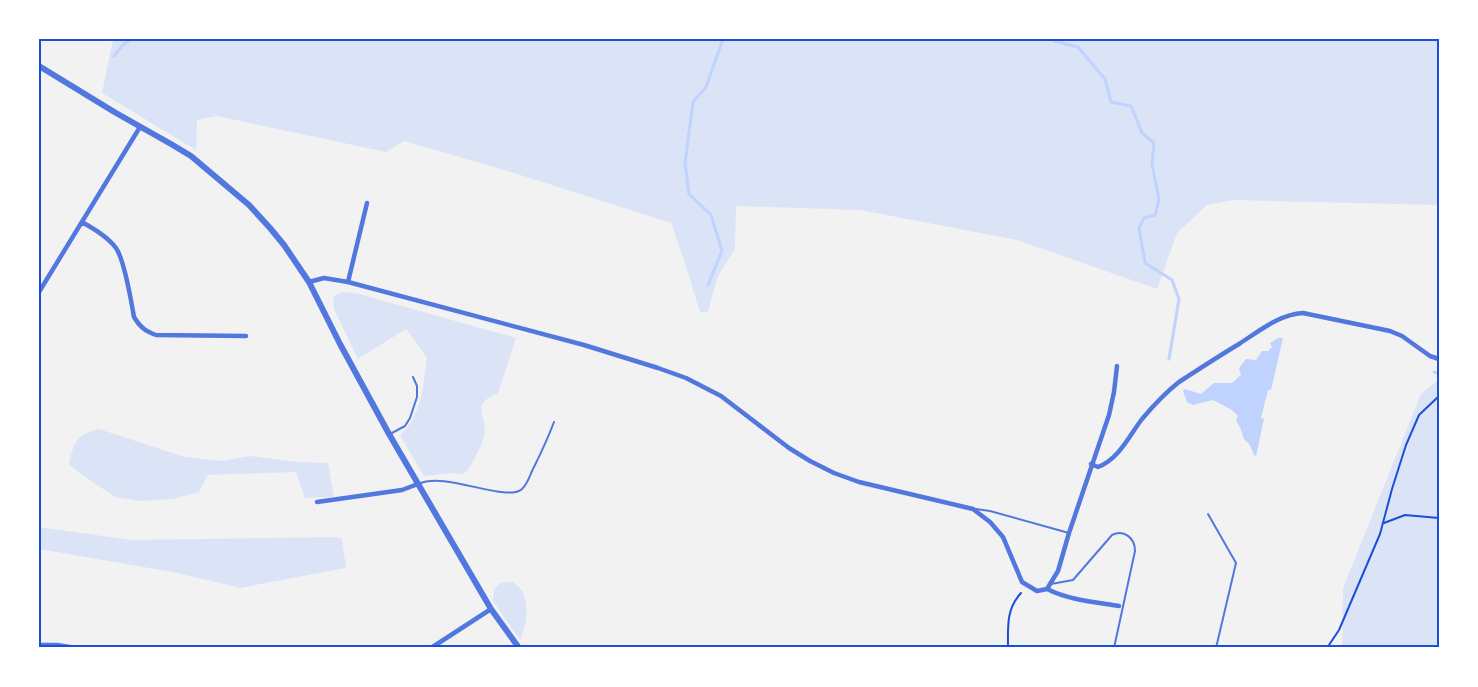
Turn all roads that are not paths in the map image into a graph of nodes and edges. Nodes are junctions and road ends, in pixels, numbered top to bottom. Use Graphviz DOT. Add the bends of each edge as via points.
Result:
graph roads {
  1 [pos="39,66"];
  2 [pos="140,127"];
  3 [pos="367,203"];
  4 [pos="82,222"];
  5 [pos="309,282"];
  6 [pos="348,282"];
  7 [pos="39,292"];
  8 [pos="246,336"];
  9 [pos="1439,359"];
  10 [pos="1117,366"];
  11 [pos="414,377"];
  12 [pos="555,422"];
  13 [pos="389,434"];
  14 [pos="1091,464"];
  15 [pos="418,484"];
  16 [pos="317,502"];
  17 [pos="973,509"];
  18 [pos="1208,514"];
  19 [pos="1069,533"];
  20 [pos="1051,584"];
  21 [pos="1047,589"];
  22 [pos="1119,606"];
  23 [pos="491,609"];
  24 [pos="39,645"];
  25 [pos="76,648"];
  26 [pos="431,648"];
  27 [pos="519,648"];
  28 [pos="1114,648"];
  29 [pos="1216,648"];
  1 -- 2 [label="street"];
  2 -- 4 [label="street"];
  2 -- 5 [label="street" via="191,156 249,205 284,245"];
  3 -- 6 [label="street"];
  4 -- 7 [label="street"];
  4 -- 8 [label="street" via="116,248 134,317 145,331 156,335"];
  5 -- 6 [label="street" via="324,278"];
  5 -- 13 [label="street"];
  6 -- 17 [label="street" via="658,368 721,396 789,448 834,473"];
  9 -- 14 [label="street" via="1390,332 1303,313 1285,316 1179,382 1165,393 1108,463"];
  10 -- 14 [label="street" via="1110,409"];
  11 -- 13 [label="lane" via="417,397 411,418"];
  12 -- 15 [label="lane" via="520,491 510,493 452,482"];
  13 -- 15 [label="street"];
  14 -- 19 [label="street"];
  15 -- 16 [label="street" via="402,490"];
  15 -- 23 [label="street"];
  17 -- 19 [label="lane"];
  17 -- 21 [label="street" via="1003,537 1022,582 1037,591"];
  18 -- 29 [label="lane" via="1236,563"];
  19 -- 20 [label="street"];
  20 -- 21 [label="street"];
  20 -- 28 [label="lane" via="1072,580 1112,535 1122,532 1131,538 1135,551"];
  21 -- 22 [label="street" via="1075,599"];
  23 -- 26 [label="street"];
  23 -- 27 [label="street"];
  24 -- 25 [label="street"];
}
